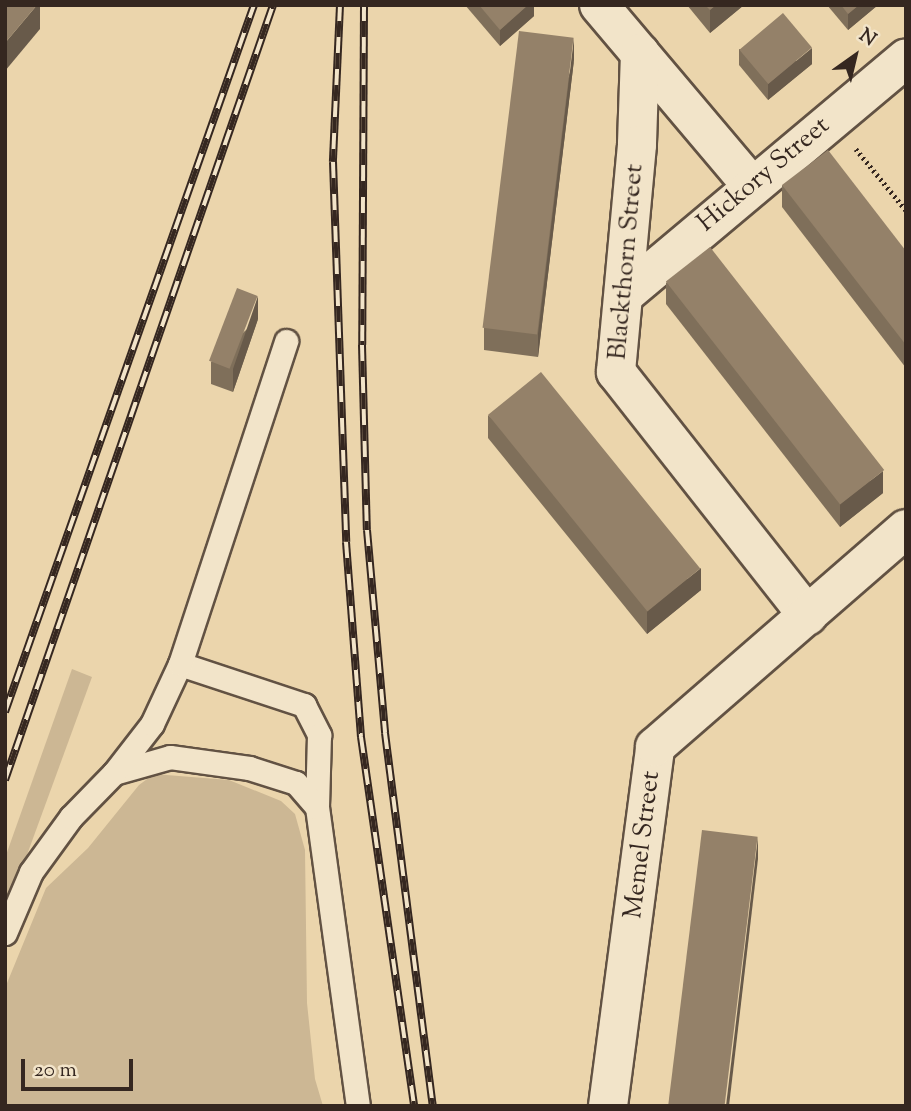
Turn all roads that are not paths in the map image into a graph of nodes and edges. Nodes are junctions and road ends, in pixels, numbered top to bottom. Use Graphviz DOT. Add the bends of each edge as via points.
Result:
graph roads {
  1 [pos="599,5"];
  2 [pos="640,53"];
  3 [pos="906,58"];
  4 [pos="750,184"];
  5 [pos="624,295"];
  6 [pos="286,341"];
  7 [pos="906,529"];
  8 [pos="808,615"];
  9 [pos="180,664"];
  10 [pos="114,773"];
  11 [pos="317,807"];
  12 [pos="5,933"];
  13 [pos="358,1106"];
  14 [pos="608,1106"];
  1 -- 2 [label="street"];
  2 -- 4 [label="street"];
  2 -- 5 [label="street, Blackthorn Street"];
  3 -- 4 [label="street, Hickory Street"];
  4 -- 5 [label="street, Hickory Street"];
  5 -- 8 [label="street, Blackthorn Street" via="616,372"];
  6 -- 9 [label="lane"];
  7 -- 8 [label="street, Memel Street"];
  8 -- 14 [label="street, Memel Street" via="655,747"];
  9 -- 10 [label="lane" via="152,724"];
  9 -- 11 [label="lane" via="304,705 319,735"];
  10 -- 11 [label="lane" via="170,757 249,768 296,783"];
  10 -- 12 [label="lane" via="71,817 31,872"];
  11 -- 13 [label="lane"];
}
